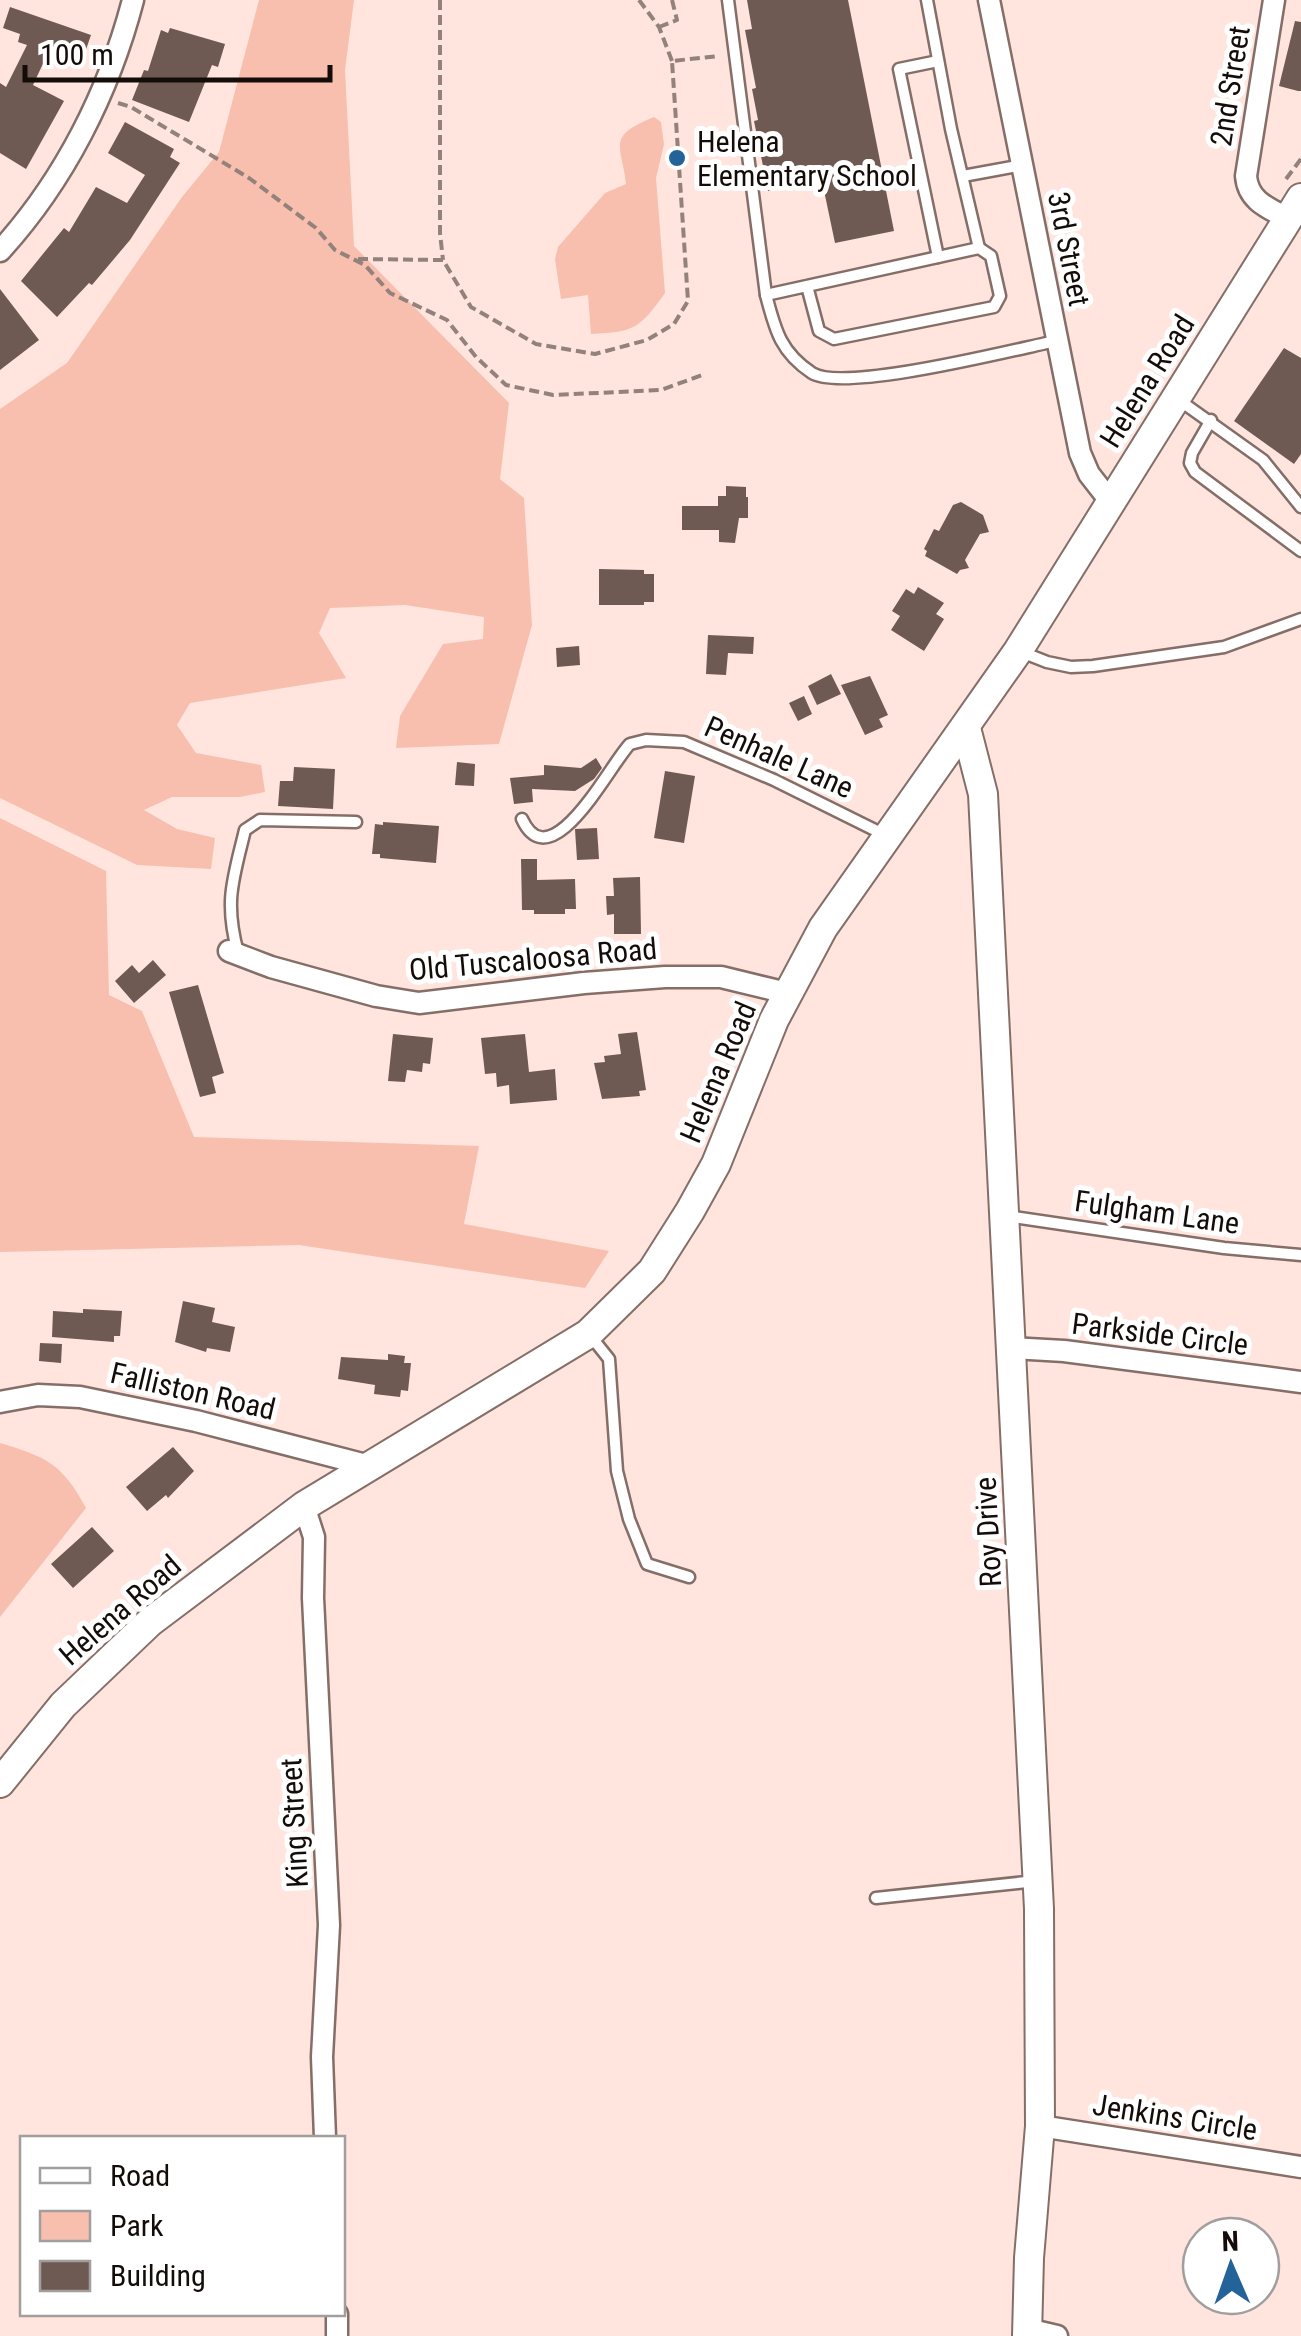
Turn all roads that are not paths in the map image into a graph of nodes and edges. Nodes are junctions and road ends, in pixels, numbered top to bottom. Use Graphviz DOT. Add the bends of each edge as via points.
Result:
graph roads {
  1 [pos="133,0"];
  2 [pos="728,0"];
  3 [pos="926,0"];
  4 [pos="989,0"];
  5 [pos="1274,0"];
  6 [pos="938,61"];
  7 [pos="1023,165"];
  8 [pos="962,176"];
  9 [pos="1295,208"];
  10 [pos="979,248"];
  11 [pos="0,251"];
  12 [pos="938,257"];
  13 [pos="806,286"];
  14 [pos="766,295"];
  15 [pos="1056,341"];
  16 [pos="1175,397"];
  17 [pos="1211,420"];
  18 [pos="1110,501"];
  19 [pos="1301,507"];
  20 [pos="1301,551"];
  21 [pos="1301,619"];
  22 [pos="1018,650"];
  23 [pos="966,728"];
  24 [pos="522,819"];
  25 [pos="356,822"];
  26 [pos="888,836"];
  27 [pos="234,952"];
  28 [pos="788,992"];
  29 [pos="1006,1216"];
  30 [pos="1301,1256"];
  31 [pos="588,1334"];
  32 [pos="1012,1348"];
  33 [pos="1301,1382"];
  34 [pos="0,1402"];
  35 [pos="370,1466"];
  36 [pos="304,1506"];
  37 [pos="689,1578"];
  38 [pos="0,1783"];
  39 [pos="1037,1881"];
  40 [pos="876,1898"];
  41 [pos="1040,2126"];
  42 [pos="325,2136"];
  43 [pos="1301,2167"];
  44 [pos="1027,2332"];
  45 [pos="1056,2336"];
  1 -- 11 [label="street" via="76,144"];
  2 -- 14 [label="lane"];
  3 -- 6 [label="lane"];
  4 -- 7 [label="street, 3rd Street"];
  5 -- 9 [label="street, 2nd Street" via="1247,188 1256,200"];
  6 -- 8 [label="lane"];
  6 -- 12 [label="lane" via="900,68"];
  7 -- 8 [label="lane"];
  7 -- 15 [label="street, 3rd Street"];
  8 -- 10 [label="lane"];
  9 -- 16 [label="main road, Helena Road"];
  10 -- 12 [label="lane"];
  10 -- 13 [label="lane" via="990,256 1000,296 994,307 834,339 819,331"];
  12 -- 13 [label="lane"];
  13 -- 14 [label="lane"];
  14 -- 15 [label="lane" via="778,340 814,375 861,379"];
  15 -- 18 [label="street, 3rd Street" via="1080,453"];
  16 -- 17 [label="lane"];
  16 -- 18 [label="main road, Helena Road"];
  17 -- 19 [label="lane" via="1274,470"];
  17 -- 20 [label="lane" via="1192,453 1196,472"];
  18 -- 22 [label="main road, Helena Road"];
  21 -- 22 [label="lane" via="1224,647 1094,666 1047,662"];
  22 -- 23 [label="main road, Helena Road"];
  23 -- 26 [label="main road, Helena Road"];
  23 -- 29 [label="main road, Roy Drive" via="983,794"];
  24 -- 26 [label="lane, Penhale Lane" via="534,835 554,835 590,800 622,752 646,740 703,749"];
  25 -- 27 [label="lane" via="260,820 245,830 230,893"];
  26 -- 28 [label="main road, Helena Road" via="823,928"];
  27 -- 28 [label="street, Old Tuscaloosa Road" via="419,1003 666,977 721,977"];
  28 -- 31 [label="main road, Helena Road" via="690,1211 652,1271"];
  29 -- 30 [label="lane, Fulgham Lane"];
  29 -- 32 [label="main road, Roy Drive"];
  31 -- 35 [label="main road, Helena Road"];
  31 -- 37 [label="lane" via="609,1360 618,1471 647,1564"];
  32 -- 33 [label="street, Parkside Circle"];
  32 -- 39 [label="main road, Roy Drive"];
  34 -- 35 [label="street, Falliston Road" via="80,1397"];
  35 -- 36 [label="main road, Helena Road"];
  36 -- 38 [label="main road, Helena Road" via="102,1665"];
  36 -- 42 [label="street, King Street" via="314,1537 329,1925"];
  39 -- 40 [label="lane"];
  39 -- 41 [label="main road, Roy Drive"];
  41 -- 43 [label="street, Jenkins Circle"];
  41 -- 44 [label="main road, Roy Drive"];
  44 -- 45 [label="street"];
}
